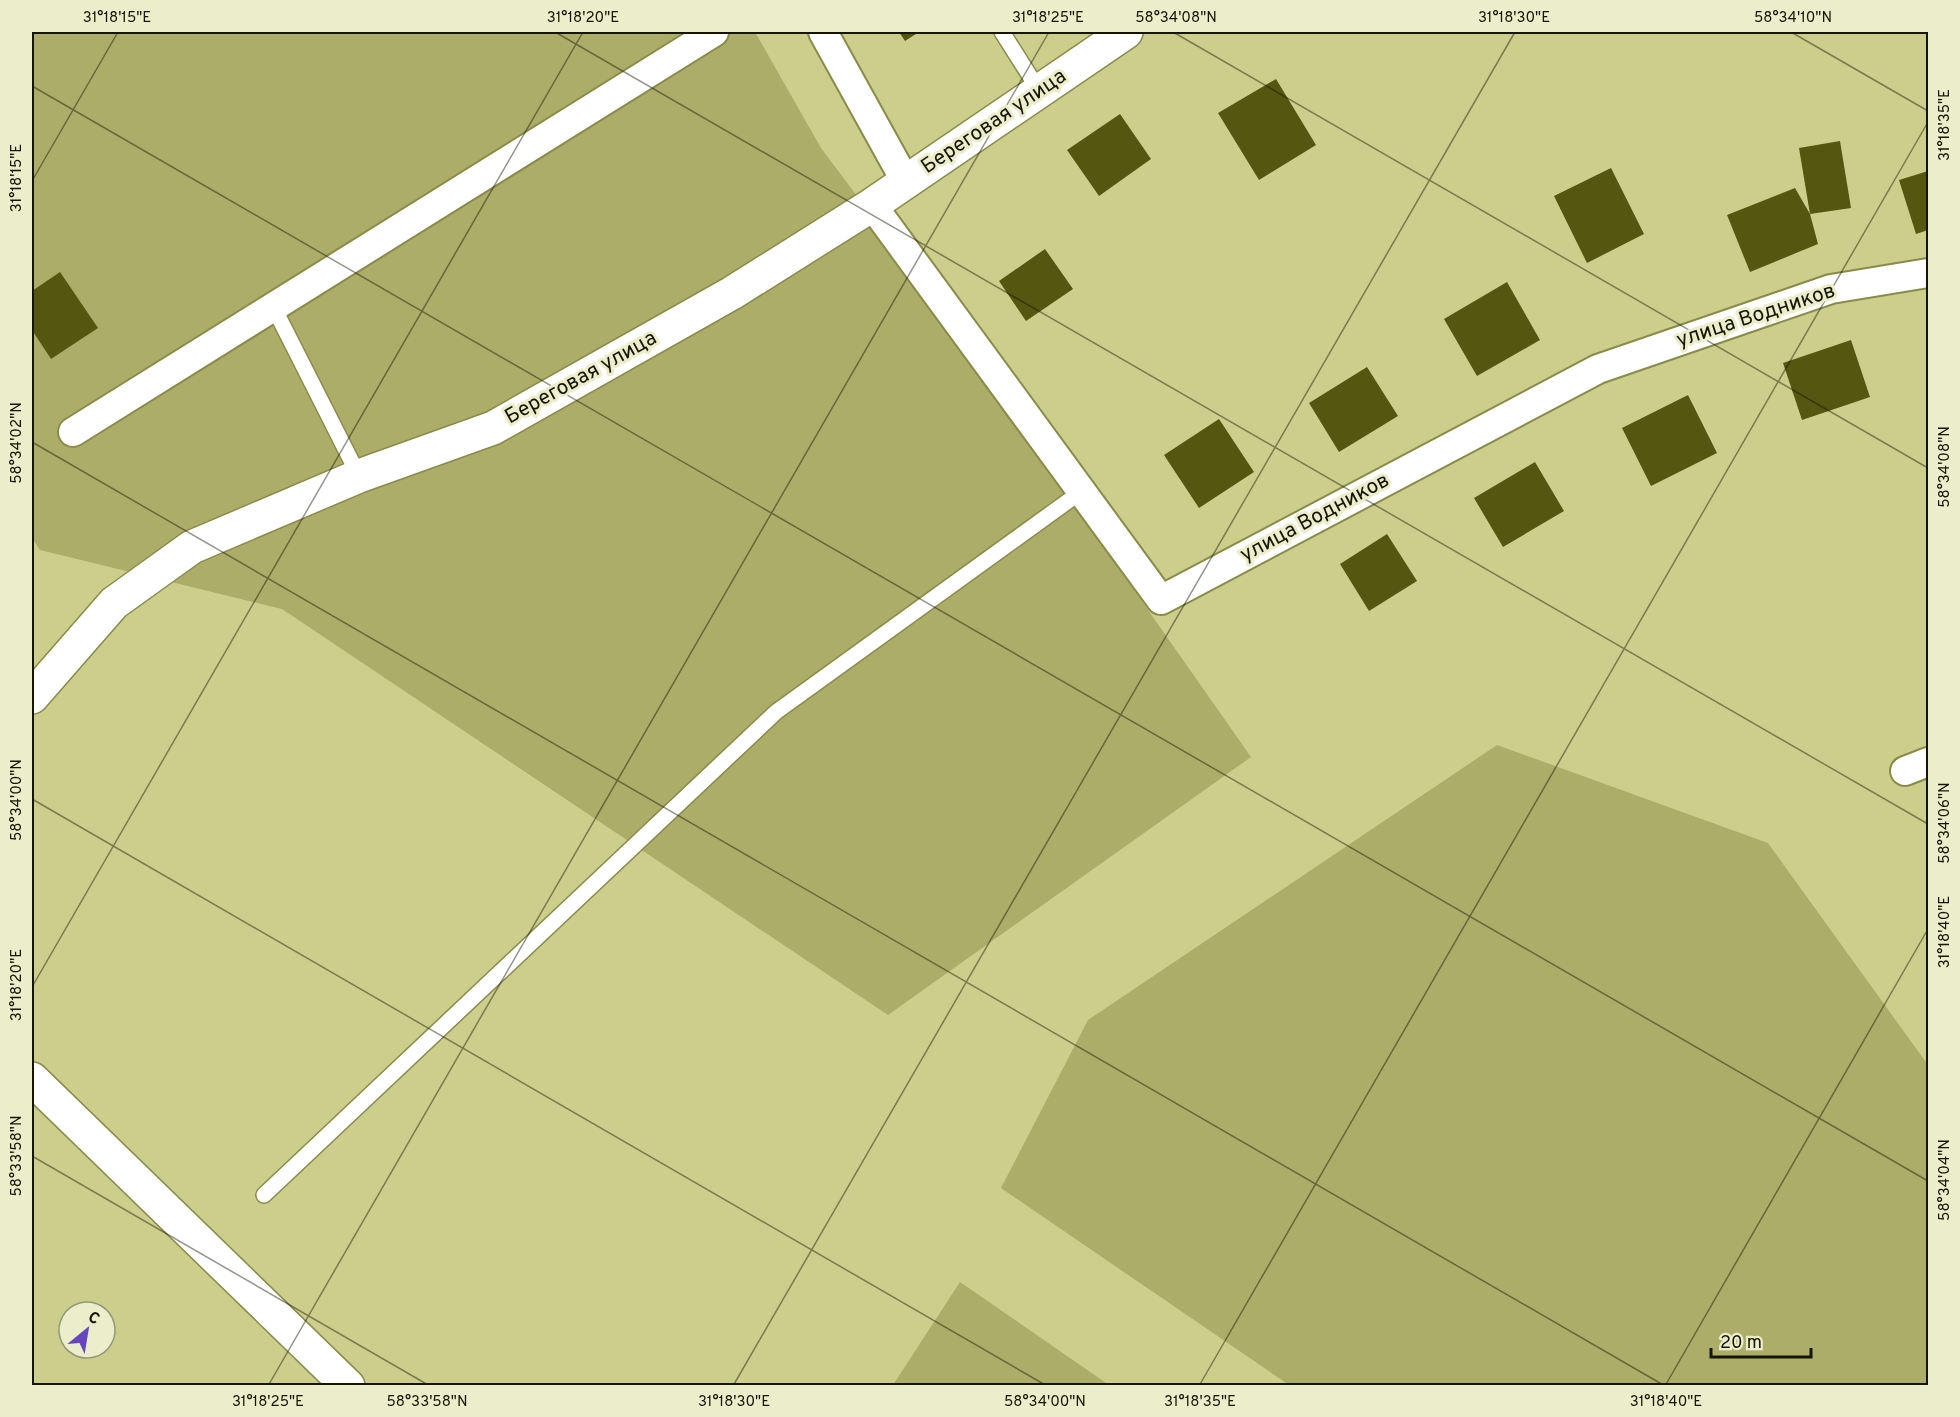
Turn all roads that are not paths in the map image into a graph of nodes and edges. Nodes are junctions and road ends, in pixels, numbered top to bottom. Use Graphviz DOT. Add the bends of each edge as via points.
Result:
graph roads {
  1 [pos="714,32"];
  2 [pos="823,32"];
  3 [pos="1002,32"];
  4 [pos="1126,32"];
  5 [pos="1040,92"];
  6 [pos="906,182"];
  7 [pos="872,205"];
  8 [pos="1929,273"];
  9 [pos="273,306"];
  10 [pos="73,432"];
  11 [pos="359,476"];
  12 [pos="1082,491"];
  13 [pos="32,697"];
  14 [pos="32,1079"];
  15 [pos="264,1195"];
  16 [pos="348,1386"];
  1 -- 9 [label="street"];
  2 -- 6 [label="street"];
  3 -- 5 [label="lane"];
  4 -- 5 [label="street, Береговая улица"];
  5 -- 6 [label="street, Береговая улица"];
  6 -- 7 [label="street, Береговая улица"];
  7 -- 11 [label="street, Береговая улица" via="732,293 493,428"];
  7 -- 12 [label="street, улица Водников"];
  8 -- 12 [label="street, улица Водников" via="1831,290 1598,369 1161,600"];
  9 -- 10 [label="street"];
  9 -- 11 [label="lane"];
  11 -- 13 [label="street, Береговая улица" via="192,547 114,603"];
  12 -- 15 [label="lane" via="776,712"];
  14 -- 16 [label="street"];
}
